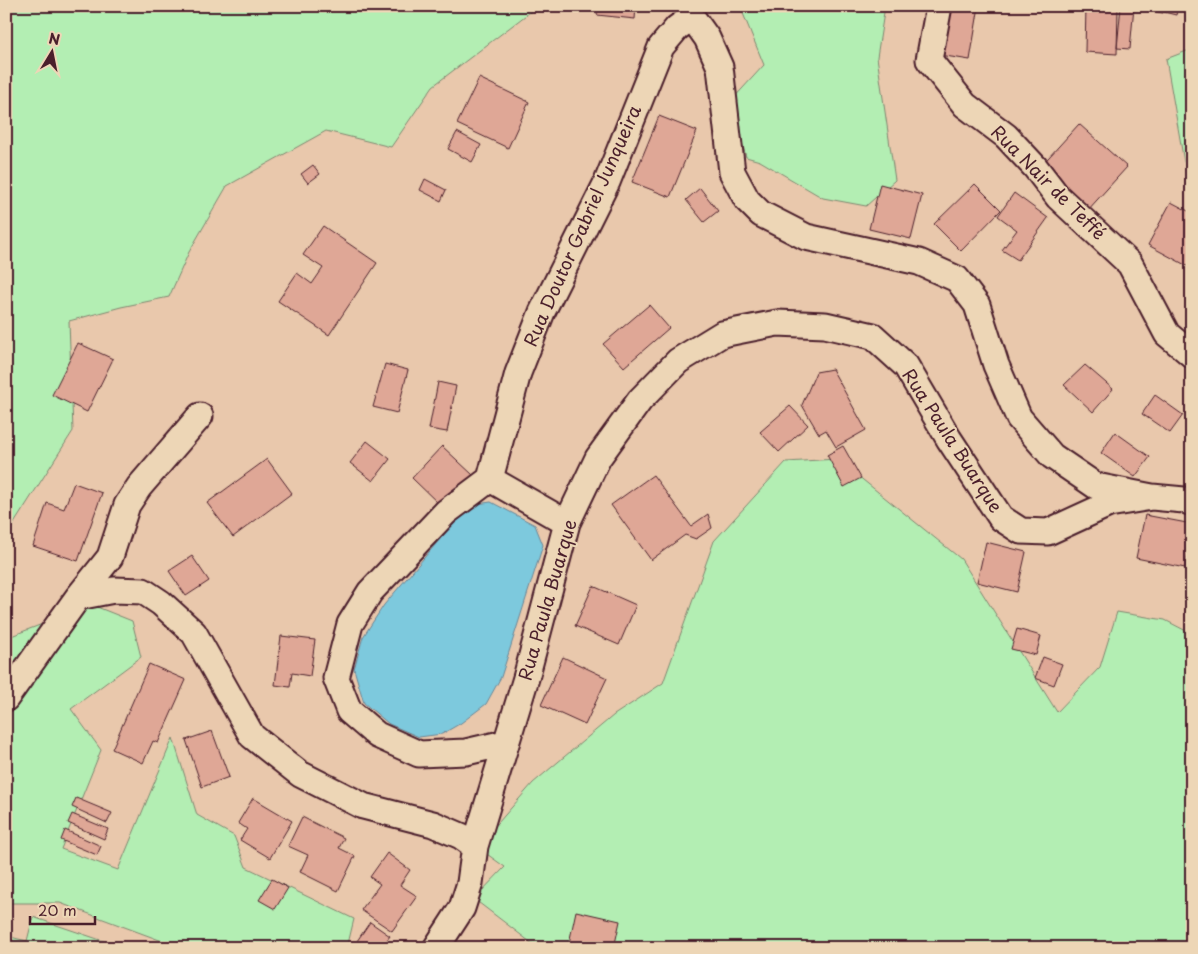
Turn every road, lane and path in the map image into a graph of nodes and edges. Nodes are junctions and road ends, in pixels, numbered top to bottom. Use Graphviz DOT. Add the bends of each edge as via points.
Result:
graph roads {
  1 [pos="939,6"];
  2 [pos="690,12"];
  3 [pos="1192,355"];
  4 [pos="200,416"];
  5 [pos="490,479"];
  6 [pos="1152,497"];
  7 [pos="1192,503"];
  8 [pos="567,524"];
  9 [pos="78,597"];
  10 [pos="6,698"];
  11 [pos="505,743"];
  12 [pos="475,846"];
  13 [pos="436,948"];
  1 -- 3 [label="street, Rua Nair de Teffé" via="929,60 964,105 1006,136 1058,197 1130,264 1166,334"];
  2 -- 5 [label="street, Rua Doutor Gabriel Junqueira" via="661,46 607,182 542,312 518,374"];
  2 -- 6 [label="street, Rua Doutor Gabriel Junqueira" via="720,67 732,172 747,200 761,214 806,237 919,262 957,279 978,305 996,365 1019,418 1047,449 1096,486"];
  4 -- 9 [label="street" via="139,487 128,505 110,557"];
  5 -- 8 [label="street"];
  5 -- 11 [label="street" via="446,512 370,592 350,624 336,678 349,711 377,736 419,754 466,752"];
  6 -- 7 [label="street, Rua Paula Buarque"];
  6 -- 8 [label="street, Rua Paula Buarque" via="1109,504 1048,532 1022,531 1001,518 906,366 872,336 825,325 777,323 722,334 678,361 640,400 598,458"];
  8 -- 11 [label="street, Rua Paula Buarque"];
  9 -- 10 [label="street"];
  9 -- 12 [label="street" via="114,590 143,591 194,633 252,736 300,774 363,806 433,824"];
  11 -- 12 [label="street, Rua Paula Buarque"];
  12 -- 13 [label="street, Rua Paula Buarque" via="473,869 462,908"];
}
